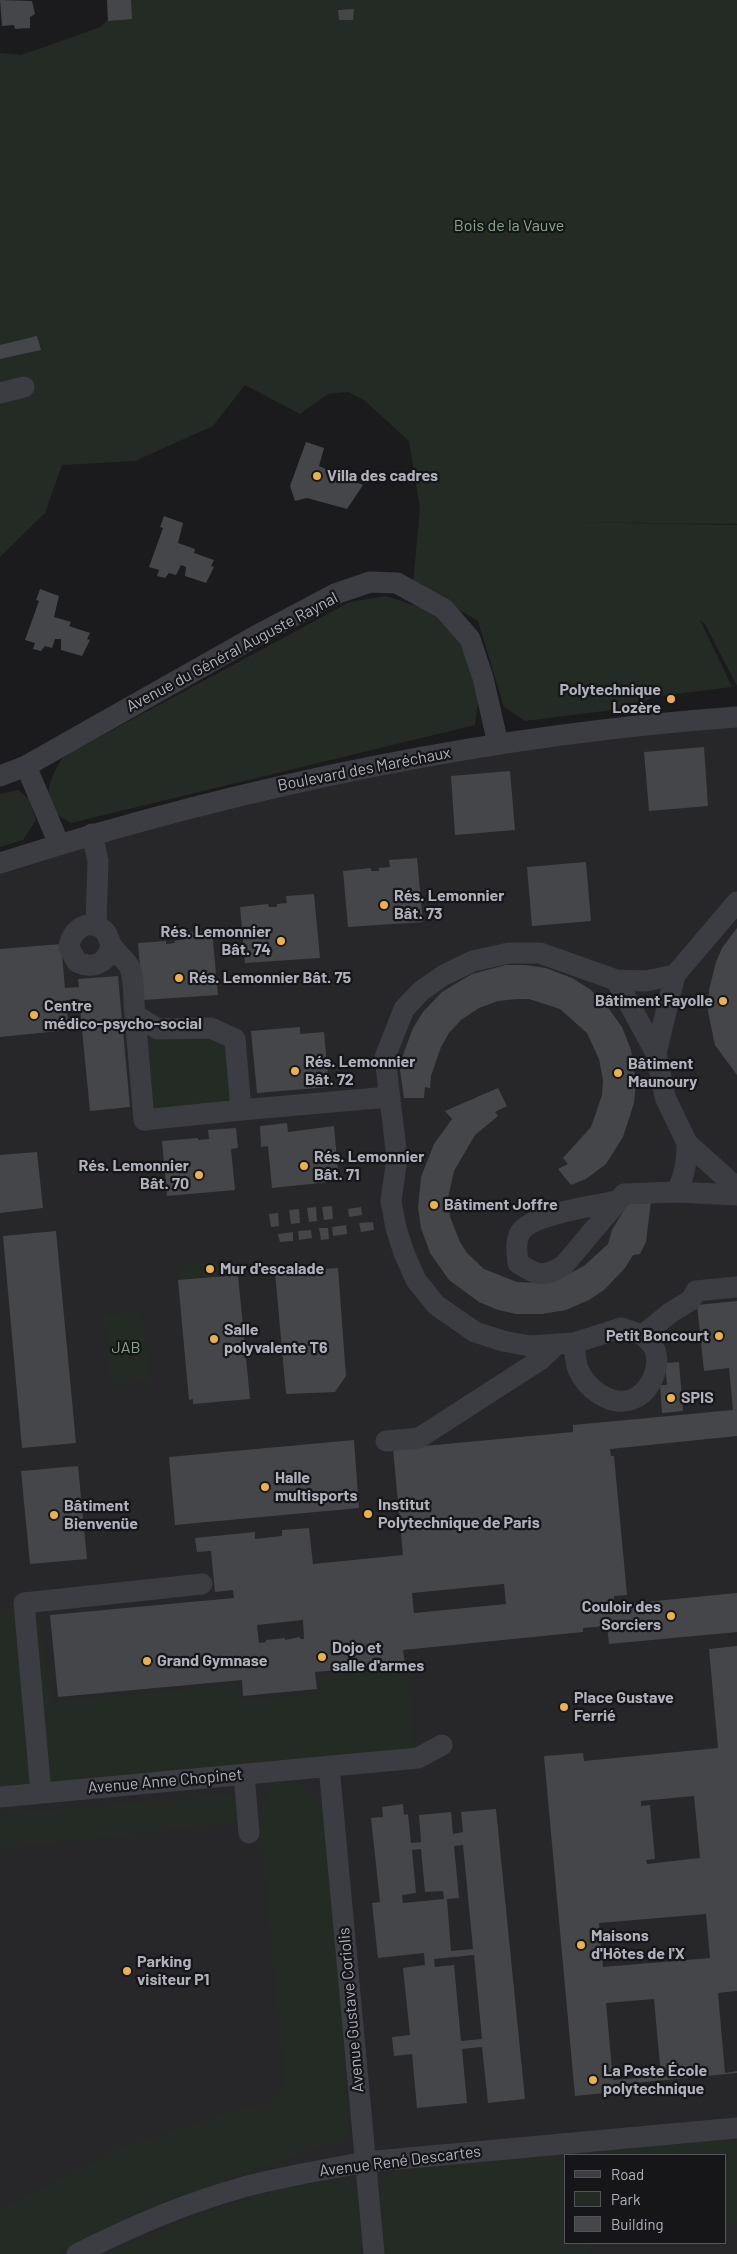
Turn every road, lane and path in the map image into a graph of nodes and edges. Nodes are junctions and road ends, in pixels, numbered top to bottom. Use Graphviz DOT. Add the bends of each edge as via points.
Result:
graph roads {
  1 [pos="24,387"];
  2 [pos="0,393"];
  3 [pos="737,717"];
  4 [pos="498,744"];
  5 [pos="26,766"];
  6 [pos="0,776"];
  7 [pos="92,834"];
  8 [pos="59,844"];
  9 [pos="0,863"];
  10 [pos="737,902"];
  11 [pos="96,925"];
  12 [pos="110,944"];
  13 [pos="675,975"];
  14 [pos="616,980"];
  15 [pos="134,1015"];
  16 [pos="656,1053"];
  17 [pos="389,1097"];
  18 [pos="241,1110"];
  19 [pos="687,1143"];
  20 [pos="737,1188"];
  21 [pos="676,1192"];
  22 [pos="737,1196"];
  23 [pos="616,1201"];
  24 [pos="737,1287"];
  25 [pos="642,1335"];
  26 [pos="566,1344"];
  27 [pos="386,1441"];
  28 [pos="202,1584"];
  29 [pos="442,1745"];
  30 [pos="329,1766"];
  31 [pos="244,1774"];
  32 [pos="41,1793"];
  33 [pos="0,1797"];
  34 [pos="249,1832"];
  35 [pos="737,2128"];
  36 [pos="365,2162"];
  37 [pos="77,2254"];
  38 [pos="374,2254"];
  1 -- 2 [label="street"];
  3 -- 4 [label="street, Boulevard des Maréchaux" via="679,721"];
  4 -- 5 [label="street, Avenue du Général Auguste Raynal" via="483,678 470,639 444,609 397,584 370,582 335,594 255,636"];
  4 -- 7 [label="street, Boulevard des Maréchaux" via="303,780"];
  5 -- 6 [label="street, Avenue du Général Auguste Raynal"];
  5 -- 8 [label="street"];
  7 -- 8 [label="street, Boulevard des Maréchaux"];
  7 -- 11 [label="street" via="98,861"];
  8 -- 9 [label="street, Boulevard des Maréchaux"];
  10 -- 13 [label="street"];
  11 -- 12 [label="street" via="106,932"];
  11 -- 12 [label="street" via="76,929 69,948 73,957 84,965 99,964 107,956"];
  12 -- 15 [label="street" via="130,968"];
  13 -- 14 [label="street" via="646,981"];
  13 -- 16 [label="street"];
  14 -- 16 [label="street"];
  14 -- 17 [label="street" via="540,953 509,954 474,961 444,975 421,991 404,1009 393,1031 385,1057"];
  15 -- 18 [label="street" via="158,1029 212,1028 235,1039"];
  15 -- 18 [label="street" via="144,1120"];
  16 -- 19 [label="street" via="665,1097"];
  17 -- 18 [label="street"];
  17 -- 26 [label="street" via="397,1158 391,1202 404,1253 416,1280 436,1305 475,1332 504,1342 530,1346"];
  19 -- 20 [label="street"];
  19 -- 21 [label="street" via="683,1181"];
  21 -- 22 [label="street"];
  21 -- 23 [label="street" via="624,1194"];
  23 -- 23 [label="street" via="533,1220 521,1231 516,1246 518,1263 534,1274 553,1272 564,1264"];
  24 -- 25 [label="street" via="696,1291 690,1300"];
  25 -- 26 [label="street" via="621,1328"];
  25 -- 26 [label="street" via="654,1348 657,1366 650,1386 630,1400 609,1399 592,1390"];
  26 -- 27 [label="street" via="419,1438"];
  28 -- 32 [label="street" via="24,1603"];
  29 -- 30 [label="street, Avenue Anne Chopinet" via="418,1758"];
  30 -- 31 [label="street, Avenue Anne Chopinet"];
  30 -- 36 [label="street, Avenue Gustave Coriolis"];
  31 -- 32 [label="street, Avenue Anne Chopinet"];
  31 -- 34 [label="street"];
  32 -- 33 [label="street, Avenue Anne Chopinet"];
  35 -- 36 [label="street, Avenue René Descartes"];
  36 -- 37 [label="street, Avenue René Descartes" via="236,2190 114,2235"];
  36 -- 38 [label="street, Avenue Gustave Coriolis"];
}
